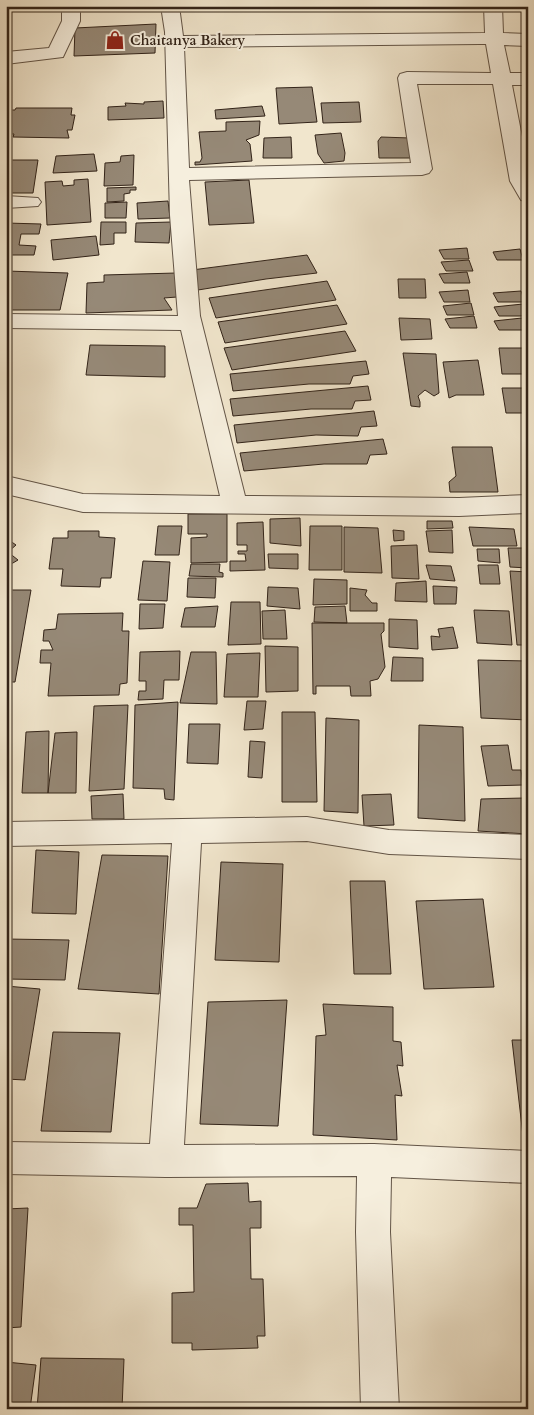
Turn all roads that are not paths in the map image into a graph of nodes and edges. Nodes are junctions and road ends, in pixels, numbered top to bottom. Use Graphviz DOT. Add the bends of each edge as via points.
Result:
graph roads {
  1 [pos="71,6"];
  2 [pos="170,6"];
  3 [pos="493,6"];
  4 [pos="494,39"];
  5 [pos="528,40"];
  6 [pos="174,42"];
  7 [pos="6,58"];
  8 [pos="501,78"];
  9 [pos="528,79"];
  10 [pos="178,174"];
  11 [pos="525,186"];
  12 [pos="6,202"];
  13 [pos="31,202"];
  14 [pos="6,321"];
  15 [pos="191,323"];
  16 [pos="6,485"];
  17 [pos="528,504"];
  18 [pos="235,505"];
  19 [pos="187,831"];
  20 [pos="6,834"];
  21 [pos="528,847"];
  22 [pos="6,1158"];
  23 [pos="374,1160"];
  24 [pos="166,1161"];
  25 [pos="528,1167"];
  26 [pos="380,1409"];
  1 -- 7 [label="street" via="71,21 56,53"];
  2 -- 6 [label="street"];
  3 -- 4 [label="street"];
  4 -- 5 [label="street"];
  4 -- 6 [label="street"];
  4 -- 8 [label="street"];
  6 -- 10 [label="street"];
  8 -- 9 [label="street"];
  8 -- 10 [label="street" via="407,78 422,169"];
  8 -- 11 [label="street"];
  10 -- 15 [label="street"];
  12 -- 13 [label="street"];
  14 -- 15 [label="street"];
  15 -- 18 [label="street"];
  16 -- 18 [label="street" via="84,503"];
  17 -- 18 [label="street" via="459,507"];
  19 -- 20 [label="street"];
  19 -- 21 [label="street" via="308,829 388,842"];
  19 -- 24 [label="street"];
  22 -- 24 [label="street"];
  23 -- 24 [label="street"];
  23 -- 25 [label="street"];
  23 -- 26 [label="street" via="373,1232"];
}
